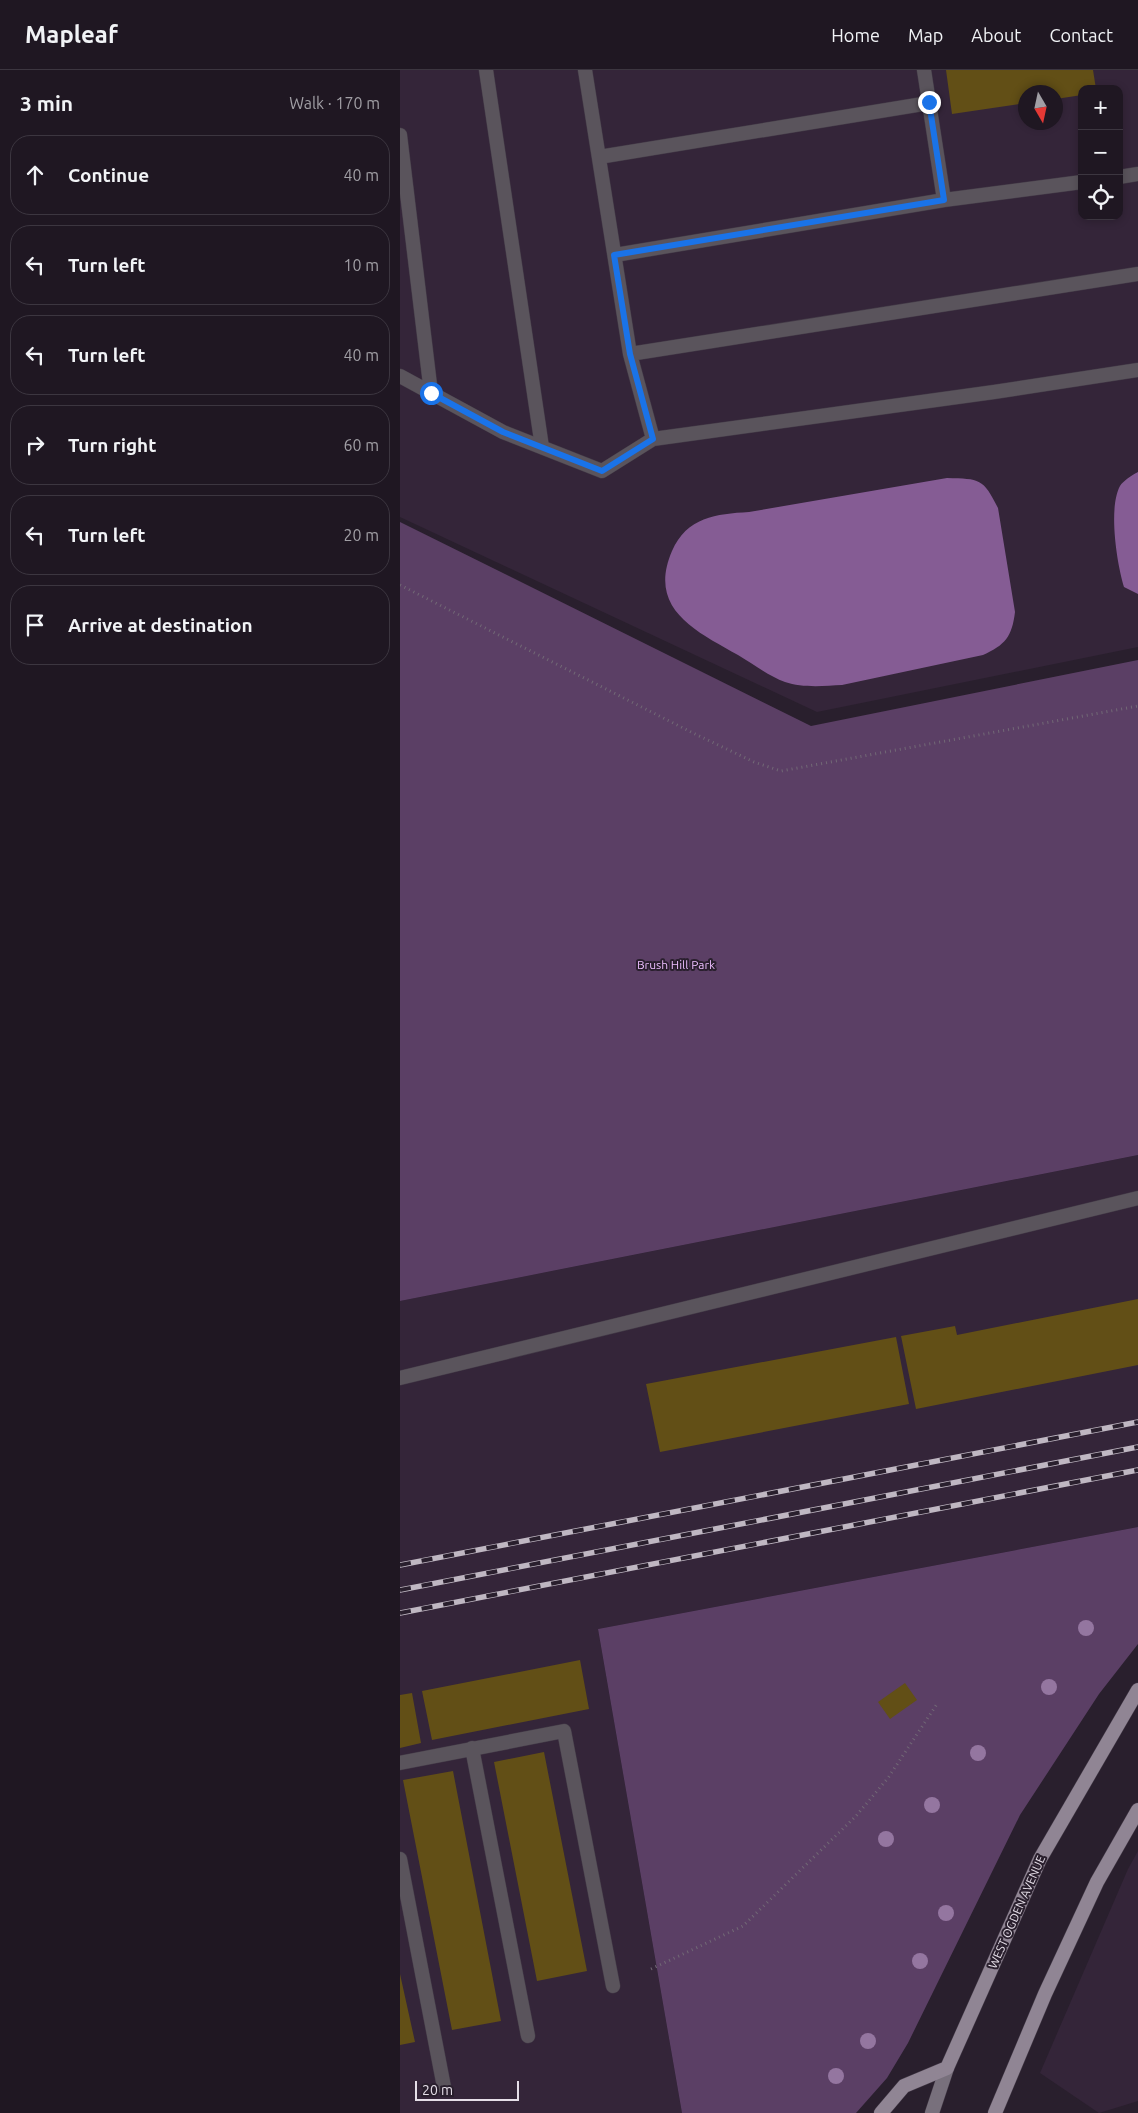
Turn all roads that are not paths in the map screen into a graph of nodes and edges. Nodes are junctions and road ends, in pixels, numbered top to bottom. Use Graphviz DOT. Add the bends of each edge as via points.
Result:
graph roads {
  1 [pos="486,70"];
  2 [pos="585,70"];
  3 [pos="924,70"];
  4 [pos="929,102"];
  5 [pos="400,135"];
  6 [pos="599,157"];
  7 [pos="1138,174"];
  8 [pos="1123,176"];
  9 [pos="1078,183"];
  10 [pos="944,200"];
  11 [pos="614,255"];
  12 [pos="1138,274"];
  13 [pos="630,354"];
  14 [pos="1138,370"];
  15 [pos="400,376"];
  16 [pos="431,393"];
  17 [pos="653,439"];
  18 [pos="542,447"];
  19 [pos="1138,1198"];
  20 [pos="400,1378"];
  21 [pos="1138,1690"];
  22 [pos="472,1748"];
  23 [pos="400,1762"];
  24 [pos="1138,1810"];
  25 [pos="400,1859"];
  26 [pos="613,1986"];
  27 [pos="528,2036"];
  28 [pos="947,2068"];
  29 [pos="444,2087"];
  30 [pos="881,2113"];
  31 [pos="932,2113"];
  32 [pos="995,2113"];
  1 -- 18 [label="lane"];
  2 -- 6 [label="lane"];
  3 -- 4 [label="lane"];
  4 -- 6 [label="lane"];
  4 -- 10 [label="lane"];
  5 -- 16 [label="lane"];
  6 -- 11 [label="lane"];
  7 -- 8 [label="lane"];
  9 -- 10 [label="lane"];
  10 -- 11 [label="lane"];
  11 -- 13 [label="lane"];
  12 -- 13 [label="lane"];
  13 -- 17 [label="lane"];
  14 -- 17 [label="lane"];
  15 -- 16 [label="lane"];
  16 -- 18 [label="lane" via="503,432"];
  17 -- 18 [label="lane" via="602,471"];
  19 -- 20 [label="lane"];
  21 -- 28 [label="main road, WEST OGDEN AVENUE" via="1040,1859"];
  22 -- 23 [label="lane"];
  22 -- 26 [label="lane" via="564,1731"];
  22 -- 27 [label="lane"];
  24 -- 32 [label="main road" via="1085,1908"];
  25 -- 29 [label="lane"];
  28 -- 30 [label="main road" via="904,2086"];
  28 -- 31 [label="main road"];
}
